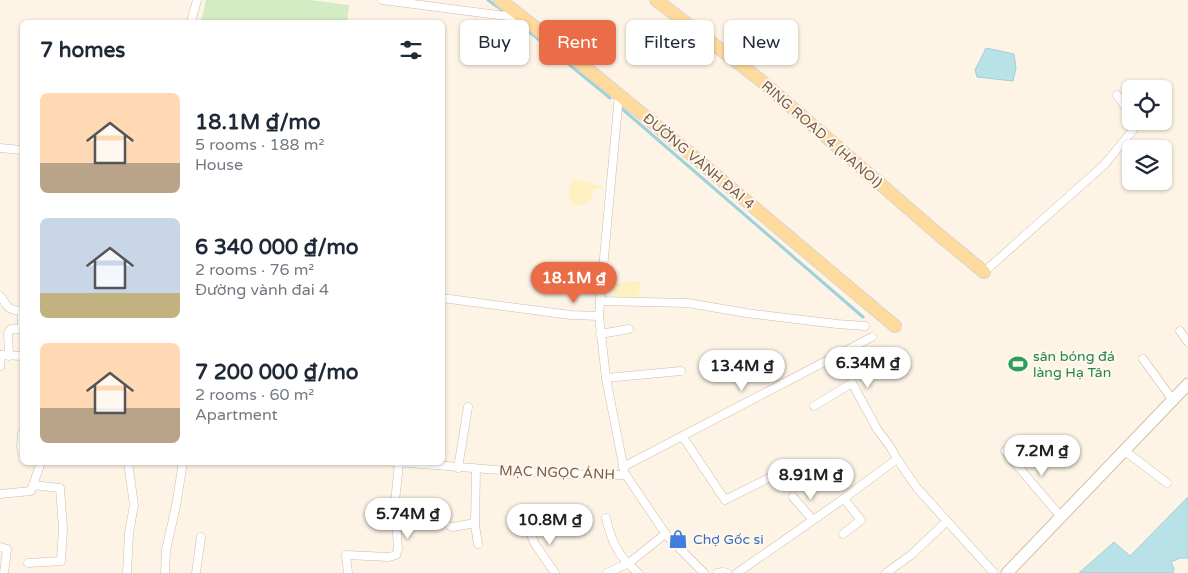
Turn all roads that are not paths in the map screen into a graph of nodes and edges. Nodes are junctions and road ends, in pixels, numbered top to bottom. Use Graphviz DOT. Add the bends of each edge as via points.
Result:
graph roads {
  1 [pos="197,0"];
  2 [pos="382,0"];
  3 [pos="500,0"];
  4 [pos="656,0"];
  5 [pos="524,18"];
  6 [pos="192,20"];
  7 [pos="619,95"];
  8 [pos="1117,96"];
  9 [pos="1122,103"];
  10 [pos="1133,130"];
  11 [pos="0,148"];
  12 [pos="20,150"];
  13 [pos="984,272"];
  14 [pos="0,296"];
  15 [pos="445,298"];
  16 [pos="600,300"];
  17 [pos="20,311"];
  18 [pos="598,316"];
  19 [pos="865,326"];
  20 [pos="895,326"];
  21 [pos="20,329"];
  22 [pos="629,329"];
  23 [pos="1180,331"];
  24 [pos="600,334"];
  25 [pos="872,337"];
  26 [pos="1188,342"];
  27 [pos="3,355"];
  28 [pos="20,356"];
  29 [pos="1143,359"];
  30 [pos="0,366"];
  31 [pos="681,371"];
  32 [pos="606,378"];
  33 [pos="1188,384"];
  34 [pos="1172,399"];
  35 [pos="814,406"];
  36 [pos="468,407"];
  37 [pos="683,437"];
  38 [pos="1125,451"];
  39 [pos="1005,452"];
  40 [pos="896,459"];
  41 [pos="40,465"];
  42 [pos="128,465"];
  43 [pos="183,465"];
  44 [pos="399,465"];
  45 [pos="423,465"];
  46 [pos="458,468"];
  47 [pos="476,469"];
  48 [pos="624,471"];
  49 [pos="594,475"];
  50 [pos="776,475"];
  51 [pos="1167,483"];
  52 [pos="33,485"];
  53 [pos="595,485"];
  54 [pos="0,494"];
  55 [pos="793,497"];
  56 [pos="844,499"];
  57 [pos="1061,517"];
  58 [pos="606,518"];
  59 [pos="812,520"];
  60 [pos="947,521"];
  61 [pos="475,523"];
  62 [pos="450,526"];
  63 [pos="528,528"];
  64 [pos="666,534"];
  65 [pos="843,534"];
  66 [pos="201,536"];
  67 [pos="478,544"];
  68 [pos="0,547"];
  69 [pos="28,563"];
  70 [pos="629,563"];
  71 [pos="4,573"];
  72 [pos="127,573"];
  73 [pos="165,573"];
  74 [pos="196,573"];
  75 [pos="348,573"];
  76 [pos="555,573"];
  77 [pos="607,573"];
  78 [pos="638,573"];
  79 [pos="704,573"];
  80 [pos="717,573"];
  81 [pos="727,573"];
  82 [pos="737,573"];
  83 [pos="886,573"];
  84 [pos="994,573"];
  85 [pos="1007,573"];
  1 -- 6 [label="street"];
  2 -- 5 [label="street"];
  3 -- 5 [label="main road, ĐƯỜNG VÀNH ĐAI 4"];
  4 -- 13 [label="main road, RING ROAD 4 (HANOI)" via="759,79"];
  5 -- 7 [label="main road, ĐƯỜNG VÀNH ĐAI 4"];
  7 -- 16 [label="street"];
  7 -- 20 [label="main road, ĐƯỜNG VÀNH ĐAI 4"];
  8 -- 9 [label="street"];
  10 -- 13 [label="street" via="1104,165"];
  11 -- 12 [label="street"];
  14 -- 17 [label="street" via="7,307"];
  15 -- 18 [label="street"];
  16 -- 18 [label="street"];
  16 -- 19 [label="street" via="688,303"];
  18 -- 24 [label="street"];
  21 -- 27 [label="street" via="11,329 8,333"];
  22 -- 24 [label="street"];
  23 -- 26 [label="street"];
  24 -- 32 [label="street"];
  25 -- 37 [label="street"];
  27 -- 28 [label="street"];
  27 -- 30 [label="street"];
  29 -- 34 [label="street"];
  31 -- 32 [label="street"];
  32 -- 48 [label="street"];
  33 -- 34 [label="street"];
  34 -- 38 [label="street"];
  35 -- 40 [label="street" via="852,383"];
  36 -- 46 [label="street"];
  37 -- 48 [label="street"];
  37 -- 50 [label="street" via="725,500"];
  38 -- 51 [label="street"];
  38 -- 57 [label="street"];
  39 -- 57 [label="street"];
  40 -- 56 [label="street"];
  40 -- 60 [label="street"];
  41 -- 52 [label="street"];
  42 -- 72 [label="street" via="134,505"];
  43 -- 73 [label="street" via="166,550"];
  44 -- 75 [label="street" via="395,502 396,555 346,555"];
  45 -- 46 [label="street, MẠC NGỌC ÁNH"];
  46 -- 47 [label="street, MẠC NGỌC ÁNH"];
  47 -- 49 [label="street, MẠC NGỌC ÁNH"];
  47 -- 61 [label="street"];
  48 -- 49 [label="street, MẠC NGỌC ÁNH"];
  48 -- 64 [label="street, MẠC NGỌC ÁNH"];
  49 -- 53 [label="street"];
  52 -- 54 [label="street" via="29,492"];
  52 -- 69 [label="street" via="60,488 61,561"];
  55 -- 59 [label="street"];
  56 -- 59 [label="street"];
  56 -- 65 [label="street" via="861,520"];
  57 -- 85 [label="street"];
  58 -- 70 [label="street" via="623,559"];
  59 -- 82 [label="street"];
  60 -- 83 [label="street"];
  60 -- 84 [label="street"];
  61 -- 62 [label="street"];
  61 -- 67 [label="street"];
  63 -- 76 [label="street"];
  64 -- 70 [label="street"];
  64 -- 79 [label="street, MẠC NGỌC ÁNH"];
  66 -- 74 [label="street"];
  68 -- 71 [label="street" via="7,549"];
  70 -- 77 [label="street"];
  70 -- 78 [label="street"];
  80 -- 81 [label="street"];
}
